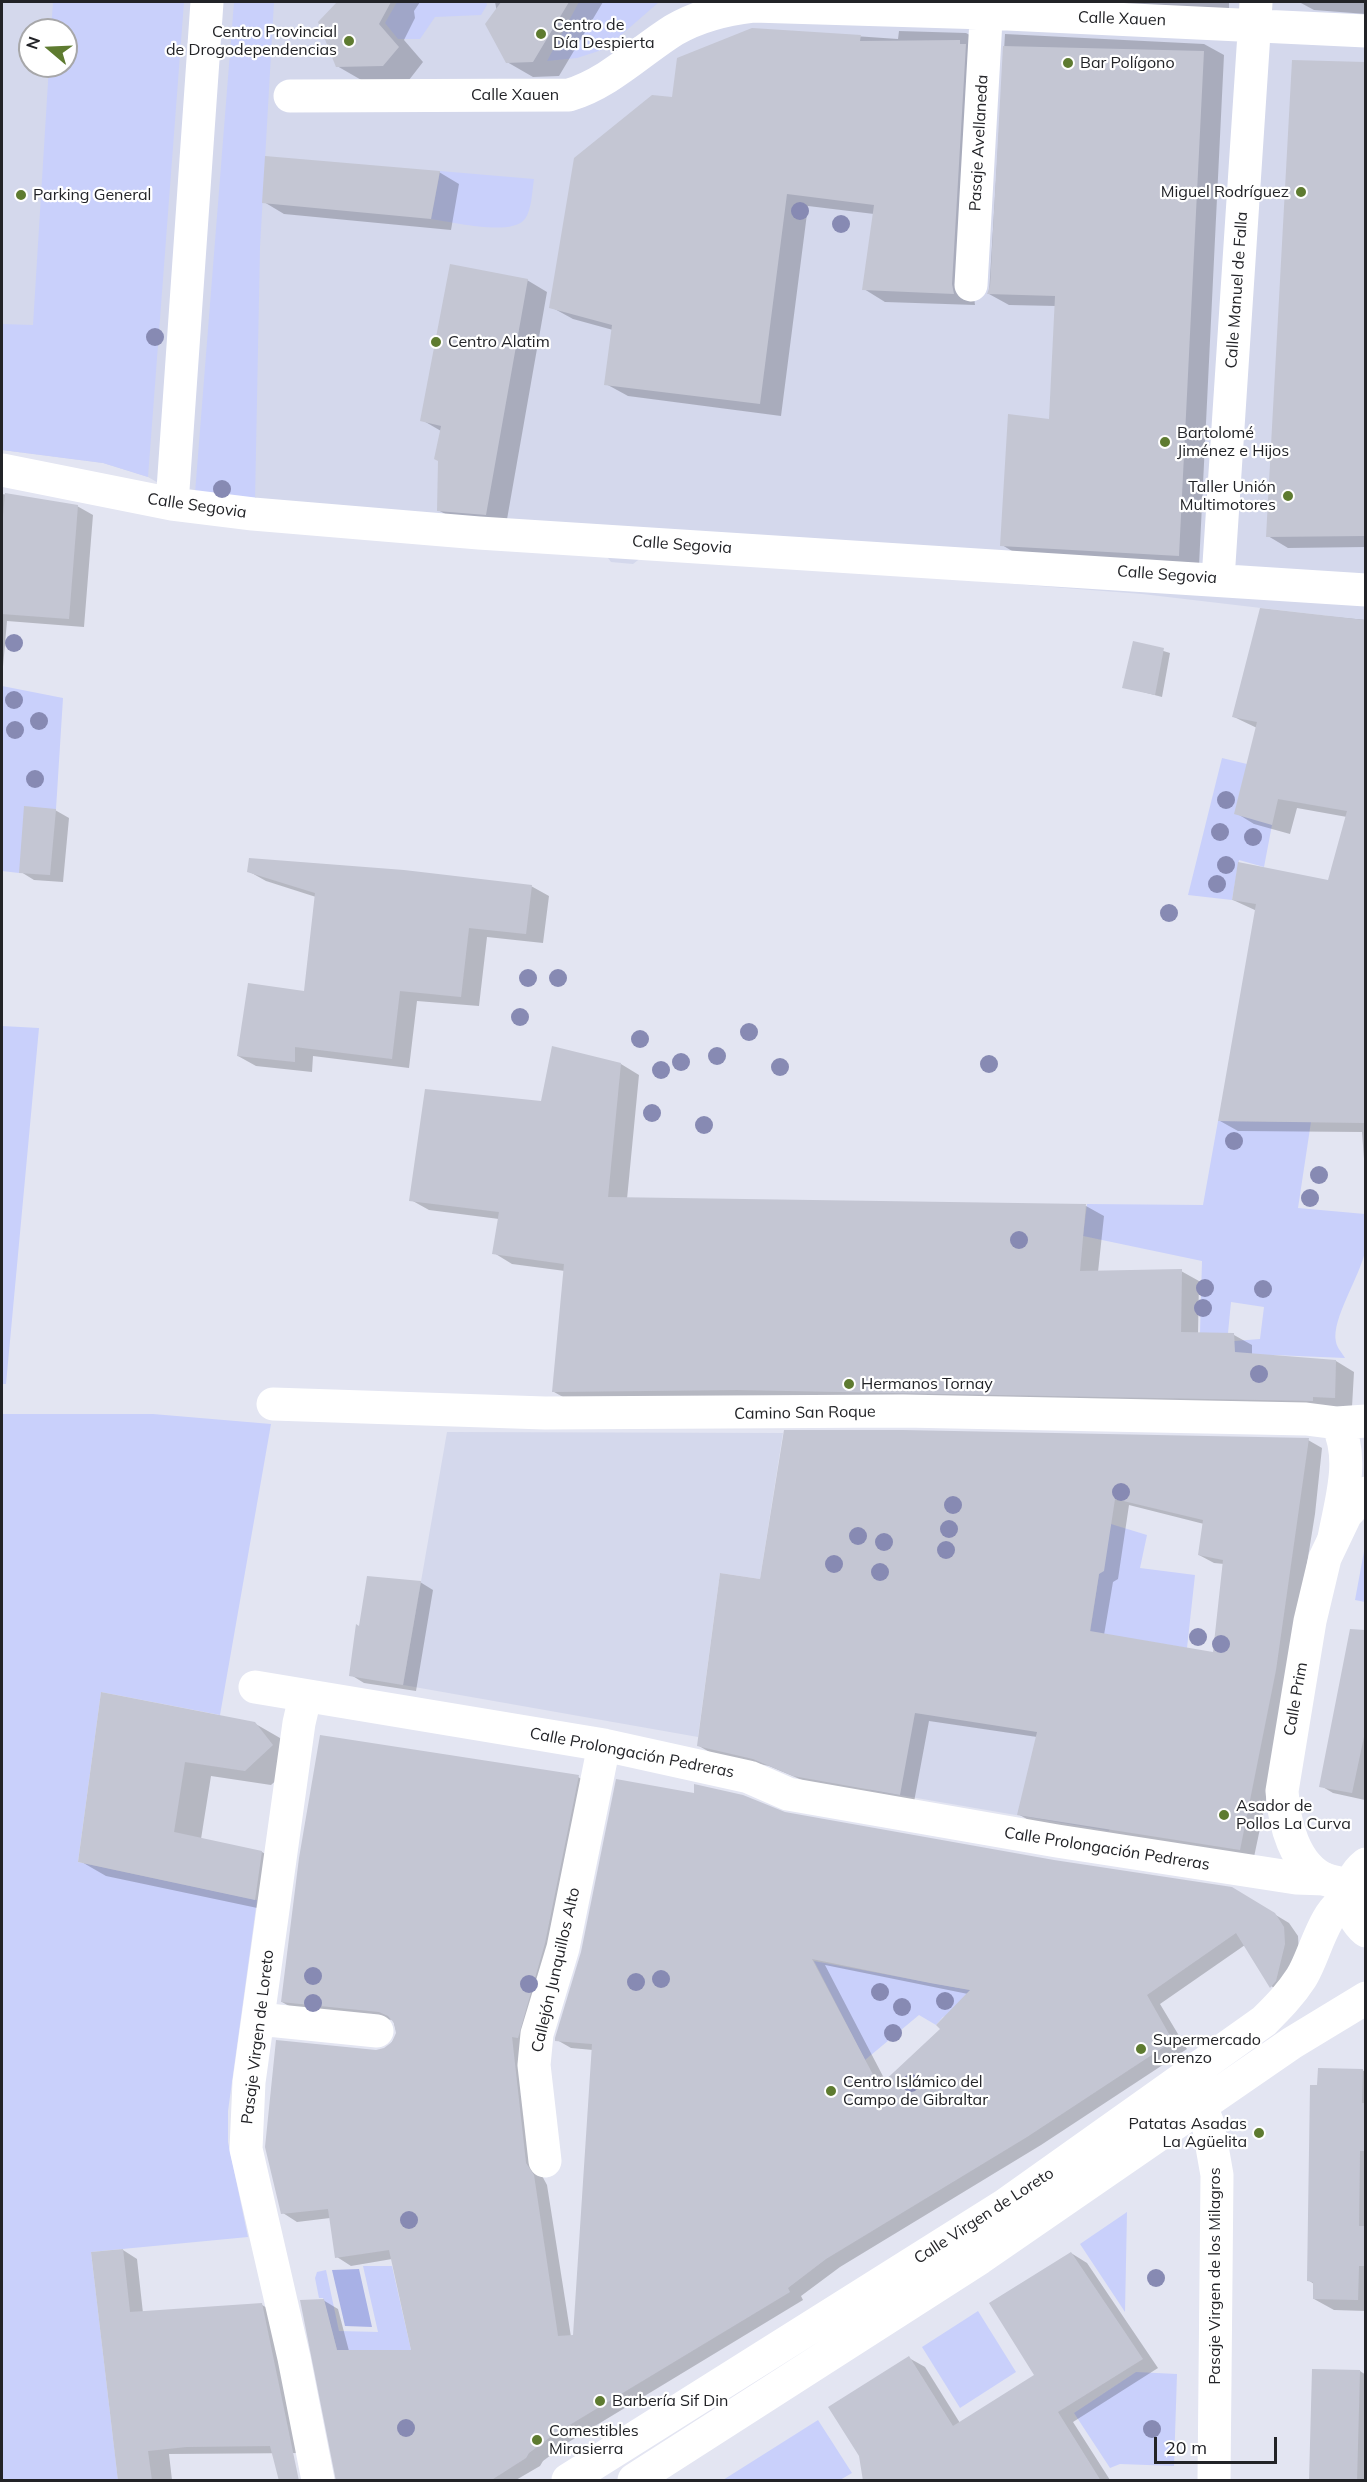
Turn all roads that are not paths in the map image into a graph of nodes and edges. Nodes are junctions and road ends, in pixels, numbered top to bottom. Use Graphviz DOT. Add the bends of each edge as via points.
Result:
graph roads {
  1 [pos="207,2"];
  2 [pos="987,7"];
  3 [pos="1256,13"];
  4 [pos="1365,31"];
  5 [pos="290,96"];
  6 [pos="971,285"];
  7 [pos="2,470"];
  8 [pos="172,504"];
  9 [pos="1218,579"];
  10 [pos="1365,590"];
  11 [pos="273,1404"];
  12 [pos="1351,1422"];
  13 [pos="1365,1492"];
  14 [pos="1334,1538"];
  15 [pos="255,1687"];
  16 [pos="305,1697"];
  17 [pos="604,1745"];
  18 [pos="1284,1815"];
  19 [pos="1260,1870"];
  20 [pos="1342,1875"];
  21 [pos="1365,1931"];
  22 [pos="1365,1998"];
  23 [pos="258,2019"];
  24 [pos="377,2031"];
  25 [pos="1192,2092"];
  26 [pos="545,2161"];
  27 [pos="318,2481"];
  28 [pos="568,2481"];
  29 [pos="634,2481"];
  30 [pos="1214,2481"];
  1 -- 8 [label="street"];
  2 -- 3 [label="street, Calle Xauen"];
  2 -- 5 [label="street, Calle Xauen" via="729,9 677,29 601,81 568,95"];
  2 -- 6 [label="street, Pasaje Avellaneda"];
  3 -- 4 [label="street, Calle Xauen"];
  3 -- 9 [label="street, Calle Manuel de Falla"];
  7 -- 8 [label="street, Calle Segovia"];
  8 -- 9 [label="street, Calle Segovia" via="479,533"];
  9 -- 10 [label="street, Calle Segovia"];
  11 -- 12 [label="street, Camino San Roque" via="569,1413 903,1411"];
  12 -- 14 [label="street, Camino San Roque" via="1342,1433 1346,1460"];
  13 -- 14 [label="street, Calle Prim" via="1346,1514"];
  14 -- 18 [label="street, Calle Prim" via="1318,1580 1295,1703 1284,1772"];
  15 -- 16 [label="street, Calle Prolongación Pedreras"];
  16 -- 17 [label="street, Calle Prolongación Pedreras"];
  16 -- 23 [label="street, Pasaje Virgen de Loreto"];
  17 -- 19 [label="street, Calle Prolongación Pedreras" via="749,1777 788,1794 1057,1841"];
  17 -- 26 [label="street, Callejón Junquillos Alto" via="563,1948 537,2034 534,2065"];
  18 -- 19 [label="street" via="1277,1853"];
  18 -- 20 [label="street, Calle Prim" via="1292,1841"];
  19 -- 20 [label="street, Calle Prolongación Pedreras"];
  20 -- 21 [label="street, Calle Prim" via="1357,1924"];
  20 -- 25 [label="street, Calle Virgen de Loreto" via="1343,1901 1331,1914 1303,1976 1286,2000"];
  22 -- 25 [label="street, Calle Virgen de Loreto" via="1292,2043"];
  23 -- 24 [label="street"];
  23 -- 27 [label="street, Pasaje Virgen de Loreto" via="249,2082 246,2149"];
  25 -- 28 [label="street, Calle Virgen de Loreto" via="1005,2205"];
  25 -- 29 [label="street, Calle Virgen de Loreto" via="980,2258"];
  25 -- 30 [label="street, Pasaje Virgen de los Milagros" via="1214,2147 1217,2175"];
}
